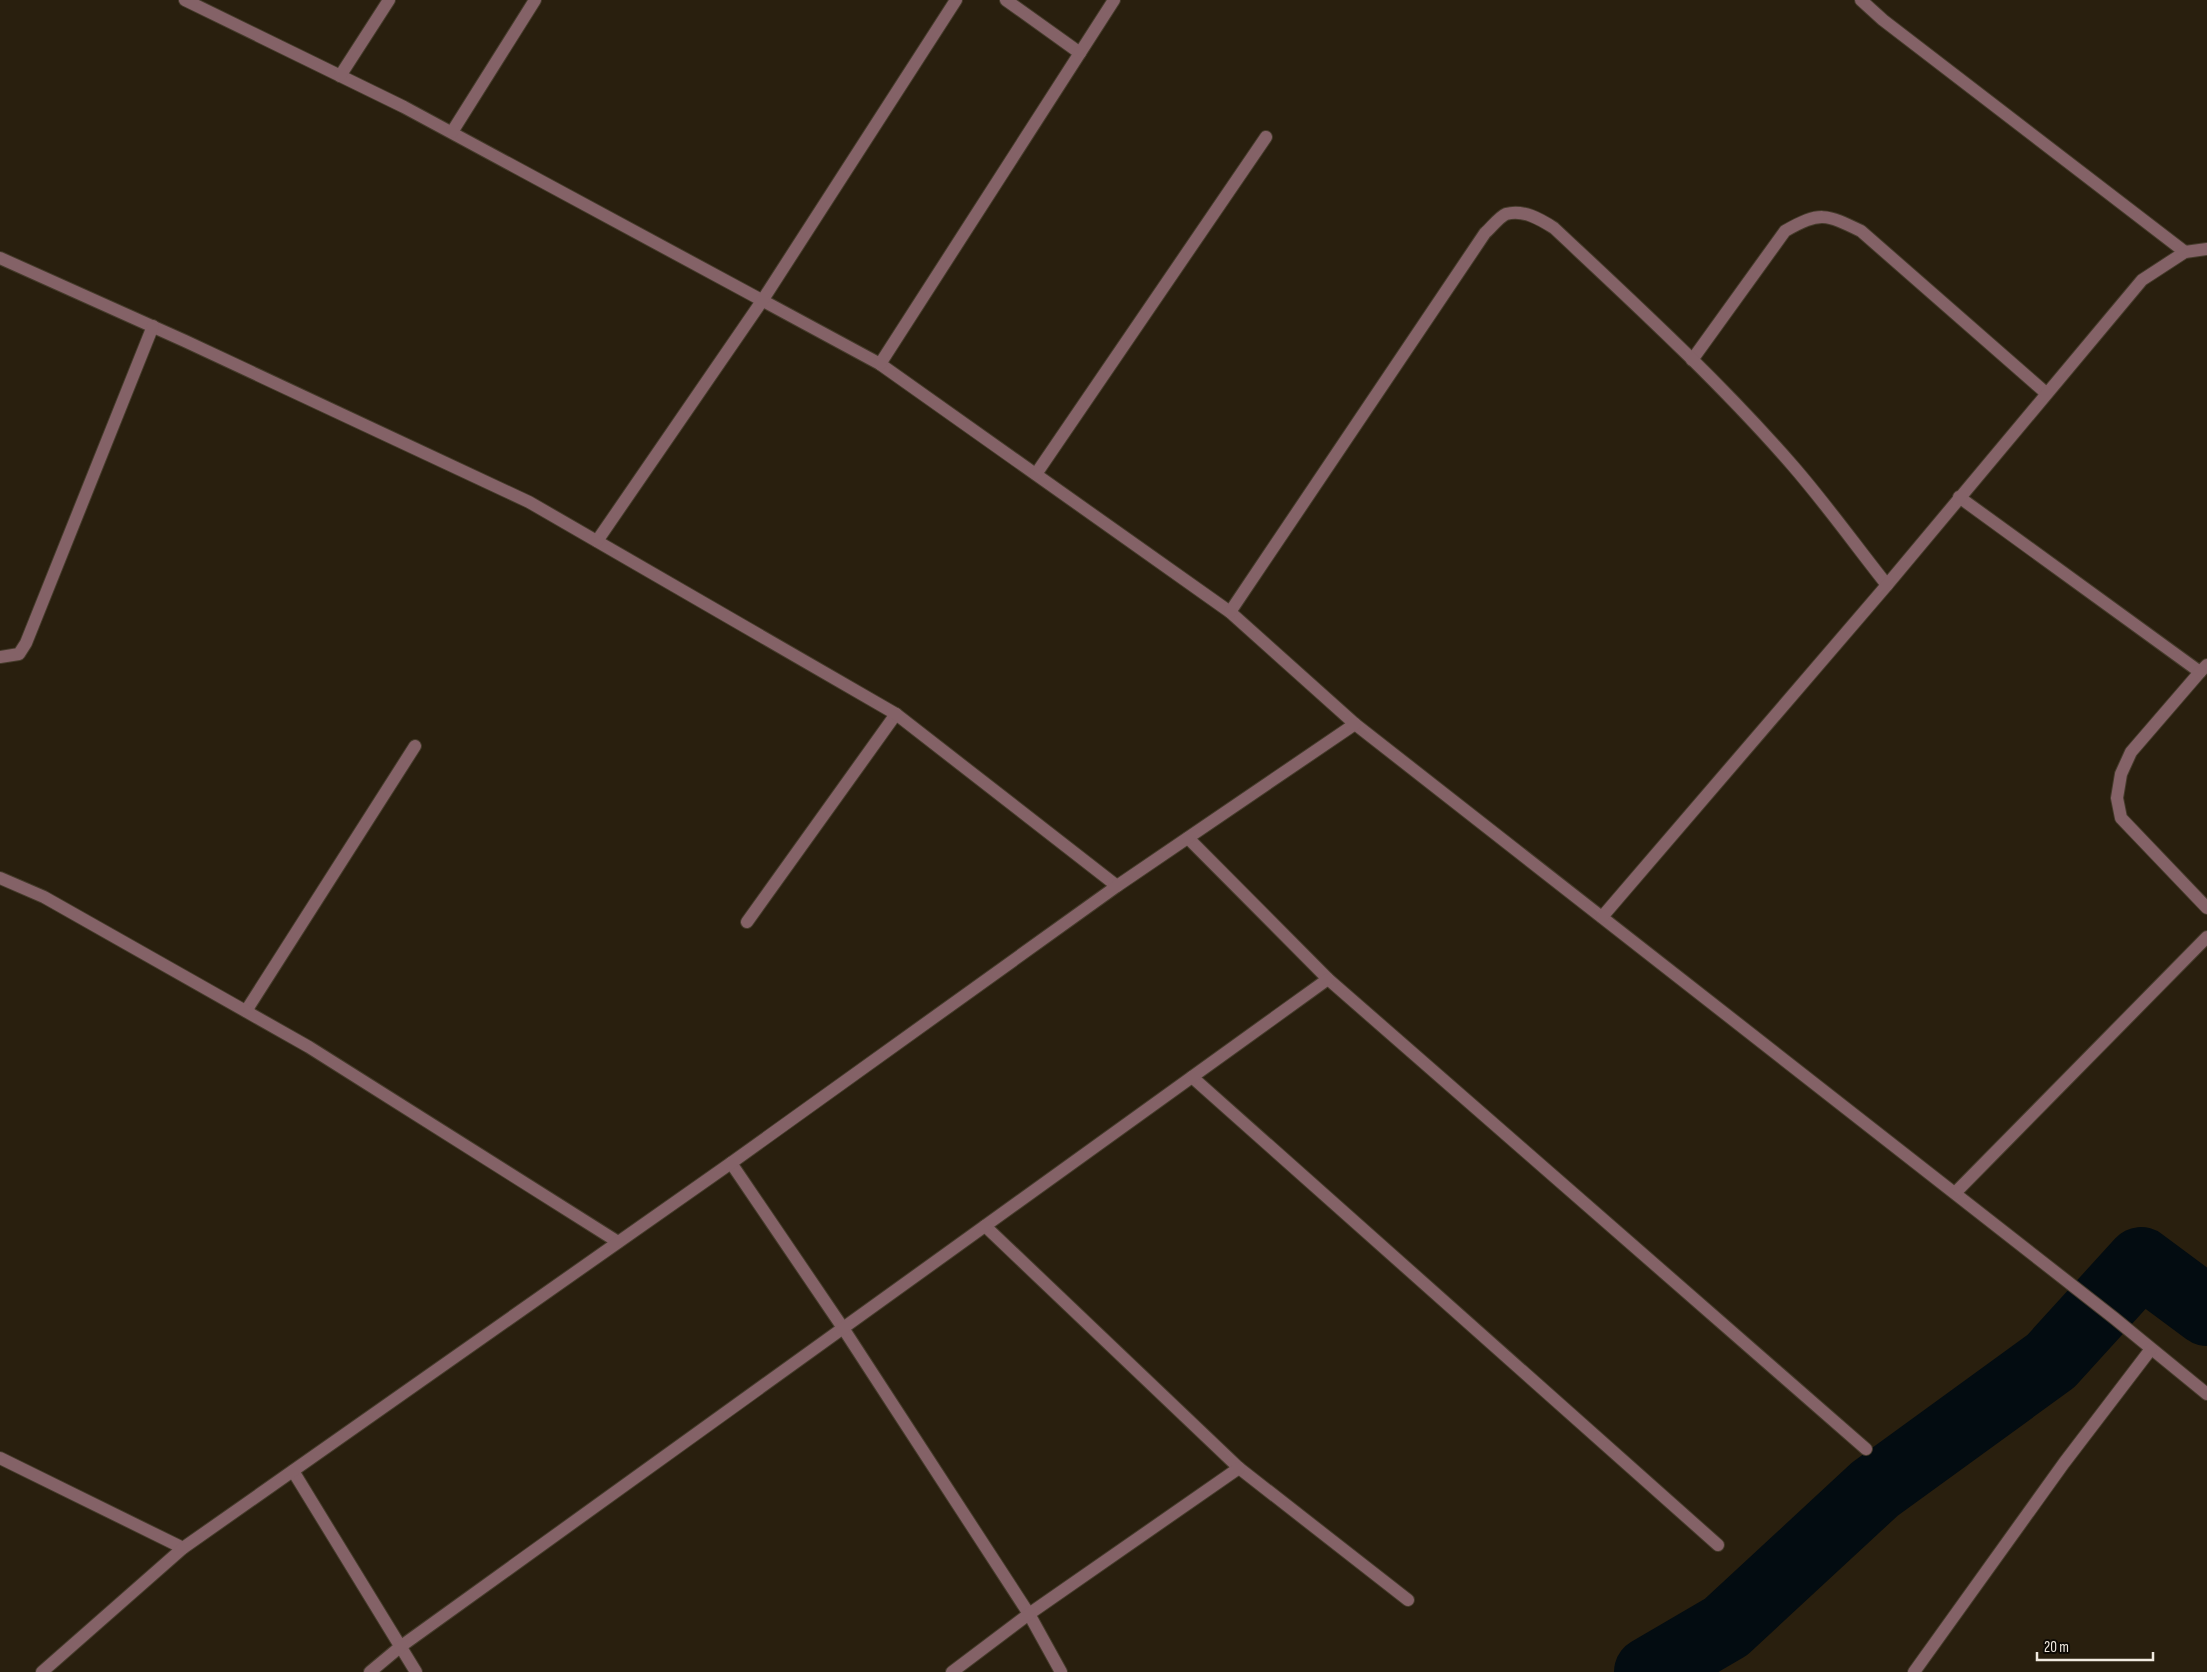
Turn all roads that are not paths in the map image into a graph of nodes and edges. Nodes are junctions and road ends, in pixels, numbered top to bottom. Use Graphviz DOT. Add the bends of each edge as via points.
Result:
graph roads {
  1 [pos="185,0"];
  2 [pos="389,0"];
  3 [pos="535,0"];
  4 [pos="956,0"];
  5 [pos="1006,0"];
  6 [pos="1114,0"];
  7 [pos="1861,0"];
  8 [pos="1080,53"];
  9 [pos="340,76"];
  10 [pos="452,132"];
  11 [pos="1266,137"];
  12 [pos="2207,249"];
  13 [pos="2186,252"];
  14 [pos="0,258"];
  15 [pos="762,301"];
  16 [pos="153,326"];
  17 [pos="1692,360"];
  18 [pos="880,364"];
  19 [pos="2046,393"];
  20 [pos="1036,474"];
  21 [pos="1959,497"];
  22 [pos="597,541"];
  23 [pos="1887,585"];
  24 [pos="1230,612"];
  25 [pos="0,657"];
  26 [pos="2203,668"];
  27 [pos="896,714"];
  28 [pos="1356,724"];
  29 [pos="415,746"];
  30 [pos="1188,838"];
  31 [pos="0,878"];
  32 [pos="1117,886"];
  33 [pos="2207,908"];
  34 [pos="1602,917"];
  35 [pos="747,922"];
  36 [pos="2207,937"];
  37 [pos="1328,979"];
  38 [pos="246,1011"];
  39 [pos="1192,1077"];
  40 [pos="730,1163"];
  41 [pos="1955,1193"];
  42 [pos="985,1226"];
  43 [pos="618,1242"];
  44 [pos="843,1328"];
  45 [pos="2151,1350"];
  46 [pos="2207,1394"];
  47 [pos="1866,1449"];
  48 [pos="0,1458"];
  49 [pos="1239,1468"];
  50 [pos="293,1471"];
  51 [pos="1718,1544"];
  52 [pos="183,1548"];
  53 [pos="1408,1600"];
  54 [pos="1028,1614"];
  55 [pos="400,1647"];
  56 [pos="42,1672"];
  57 [pos="370,1672"];
  58 [pos="416,1672"];
  59 [pos="952,1672"];
  60 [pos="1061,1672"];
  61 [pos="1914,1672"];
  1 -- 9 [label="street"];
  2 -- 9 [label="street"];
  3 -- 10 [label="street"];
  4 -- 15 [label="street"];
  5 -- 8 [label="street"];
  6 -- 8 [label="street"];
  7 -- 13 [label="street" via="1882,20"];
  8 -- 18 [label="street"];
  9 -- 10 [label="street"];
  10 -- 15 [label="street"];
  11 -- 20 [label="street"];
  12 -- 13 [label="street"];
  13 -- 19 [label="street" via="2142,280"];
  14 -- 16 [label="street"];
  15 -- 18 [label="street"];
  15 -- 22 [label="street"];
  16 -- 22 [label="street" via="528,502"];
  16 -- 25 [label="street" via="26,643 19,654"];
  17 -- 19 [label="street" via="1785,230 1807,218 1831,216 1861,231"];
  17 -- 23 [label="street" via="1794,467"];
  17 -- 24 [label="street" via="1554,228 1536,217 1520,213 1504,215 1485,233"];
  18 -- 20 [label="street"];
  19 -- 21 [label="street"];
  20 -- 24 [label="street"];
  21 -- 23 [label="street"];
  21 -- 26 [label="street"];
  22 -- 27 [label="street"];
  23 -- 34 [label="street"];
  24 -- 28 [label="street"];
  26 -- 33 [label="street" via="2131,752 2121,774 2116,798 2121,818"];
  27 -- 32 [label="street"];
  27 -- 35 [label="street"];
  28 -- 30 [label="street"];
  28 -- 34 [label="street"];
  29 -- 38 [label="street"];
  30 -- 32 [label="street"];
  30 -- 37 [label="street"];
  31 -- 38 [label="street" via="44,897"];
  32 -- 40 [label="street"];
  34 -- 41 [label="street"];
  36 -- 41 [label="street"];
  37 -- 39 [label="street"];
  37 -- 47 [label="street"];
  38 -- 43 [label="street" via="309,1046"];
  39 -- 42 [label="street"];
  39 -- 51 [label="street"];
  40 -- 43 [label="street"];
  40 -- 44 [label="street"];
  41 -- 45 [label="street"];
  42 -- 44 [label="street"];
  42 -- 49 [label="street"];
  43 -- 50 [label="street"];
  44 -- 54 [label="street"];
  44 -- 55 [label="street"];
  45 -- 46 [label="street"];
  45 -- 61 [label="street" via="2064,1463"];
  48 -- 52 [label="street"];
  49 -- 53 [label="street"];
  49 -- 54 [label="street"];
  50 -- 52 [label="street"];
  50 -- 55 [label="street"];
  52 -- 56 [label="street"];
  54 -- 59 [label="street"];
  54 -- 60 [label="street"];
  55 -- 57 [label="street"];
  55 -- 58 [label="street"];
}
